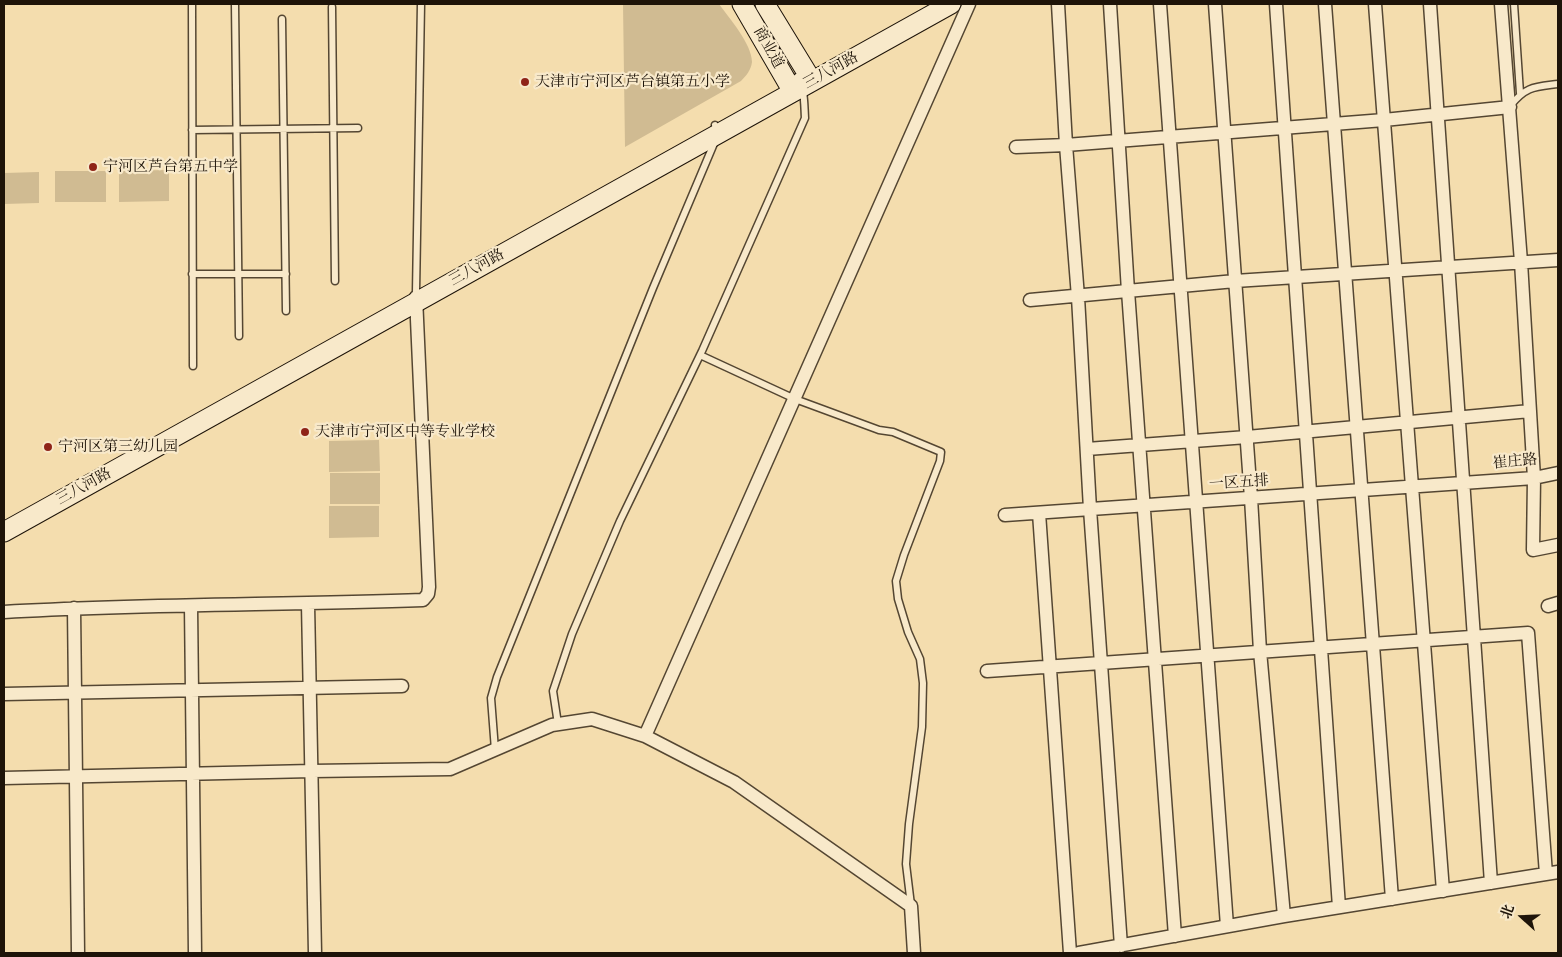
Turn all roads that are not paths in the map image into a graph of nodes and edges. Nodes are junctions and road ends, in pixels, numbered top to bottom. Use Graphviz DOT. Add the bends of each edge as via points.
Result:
graph roads {
  1 [pos="235,4"];
  2 [pos="421,4"];
  3 [pos="742,4"];
  4 [pos="765,4"];
  5 [pos="932,4"];
  6 [pos="951,4"];
  7 [pos="969,4"];
  8 [pos="1058,4"];
  9 [pos="1110,4"];
  10 [pos="1160,4"];
  11 [pos="1215,4"];
  12 [pos="1276,4"];
  13 [pos="1325,4"];
  14 [pos="1375,4"];
  15 [pos="1430,4"];
  16 [pos="1500,4"];
  17 [pos="1514,4"];
  18 [pos="192,5"];
  19 [pos="332,7"];
  20 [pos="282,19"];
  21 [pos="800,82"];
  22 [pos="1558,84"];
  23 [pos="1520,93"];
  24 [pos="1510,106"];
  25 [pos="1439,114"];
  26 [pos="1384,120"];
  27 [pos="1334,124"];
  28 [pos="1285,127"];
  29 [pos="333,128"];
  30 [pos="358,128"];
  31 [pos="717,129"];
  32 [pos="192,130"];
  33 [pos="1224,132"];
  34 [pos="1170,136"];
  35 [pos="1119,141"];
  36 [pos="1066,145"];
  37 [pos="1016,147"];
  38 [pos="1558,260"];
  39 [pos="1521,262"];
  40 [pos="1449,267"];
  41 [pos="1396,271"];
  42 [pos="192,274"];
  43 [pos="286,274"];
  44 [pos="1346,274"];
  45 [pos="1295,277"];
  46 [pos="335,281"];
  47 [pos="1235,281"];
  48 [pos="1181,286"];
  49 [pos="1128,291"];
  50 [pos="416,297"];
  51 [pos="1078,297"];
  52 [pos="1030,300"];
  53 [pos="286,312"];
  54 [pos="239,336"];
  55 [pos="700,355"];
  56 [pos="193,366"];
  57 [pos="795,399"];
  58 [pos="1530,411"];
  59 [pos="1460,418"];
  60 [pos="1407,422"];
  61 [pos="1357,426"];
  62 [pos="1306,432"];
  63 [pos="1247,437"];
  64 [pos="1192,442"];
  65 [pos="1139,446"];
  66 [pos="1087,449"];
  67 [pos="1558,473"];
  68 [pos="1534,478"];
  69 [pos="1469,482"];
  70 [pos="1412,487"];
  71 [pos="1362,490"];
  72 [pos="1310,494"];
  73 [pos="1251,498"];
  74 [pos="1196,502"];
  75 [pos="1144,506"];
  76 [pos="1090,509"];
  77 [pos="1038,513"];
  78 [pos="1005,515"];
  79 [pos="4,520"];
  80 [pos="4,532"];
  81 [pos="1558,545"];
  82 [pos="308,604"];
  83 [pos="191,606"];
  84 [pos="74,608"];
  85 [pos="4,612"];
  86 [pos="1474,636"];
  87 [pos="1424,640"];
  88 [pos="1373,643"];
  89 [pos="1321,646"];
  90 [pos="1260,651"];
  91 [pos="1208,655"];
  92 [pos="1155,658"];
  93 [pos="1101,662"];
  94 [pos="1050,666"];
  95 [pos="987,671"];
  96 [pos="402,686"];
  97 [pos="310,688"];
  98 [pos="192,689"];
  99 [pos="75,692"];
  100 [pos="4,694"];
  101 [pos="558,724"];
  102 [pos="645,736"];
  103 [pos="495,750"];
  104 [pos="312,771"];
  105 [pos="194,774"];
  106 [pos="76,776"];
  107 [pos="4,778"];
  108 [pos="1552,873"];
  109 [pos="1491,883"];
  110 [pos="1443,890"];
  111 [pos="1392,898"];
  112 [pos="911,906"];
  113 [pos="1339,907"];
  114 [pos="1284,916"];
  115 [pos="1227,926"];
  116 [pos="1175,936"];
  117 [pos="1121,946"];
  118 [pos="78,953"];
  119 [pos="196,953"];
  120 [pos="314,953"];
  121 [pos="914,953"];
  122 [pos="1070,953"];
  123 [pos="1079,953"];
  1 -- 54 [label="lane"];
  2 -- 50 [label="lane"];
  3 -- 21 [label="street, 商业道"];
  4 -- 21 [label="street, 商业道"];
  5 -- 21 [label="street, 三八河路"];
  6 -- 21 [label="street, 三八河路"];
  7 -- 57 [label="street"];
  8 -- 36 [label="street"];
  9 -- 35 [label="street"];
  10 -- 34 [label="street"];
  11 -- 33 [label="street"];
  12 -- 28 [label="street"];
  13 -- 27 [label="street"];
  14 -- 26 [label="street"];
  15 -- 25 [label="street"];
  16 -- 24 [label="street"];
  17 -- 23 [label="lane"];
  18 -- 32 [label="lane"];
  19 -- 29 [label="lane"];
  20 -- 43 [label="lane"];
  21 -- 31 [label="street, 三八河路"];
  21 -- 55 [label="lane" via="805,118"];
  22 -- 23 [label="lane" via="1534,87"];
  23 -- 24 [label="lane"];
  24 -- 25 [label="street"];
  24 -- 39 [label="street"];
  25 -- 26 [label="street"];
  25 -- 40 [label="street"];
  26 -- 27 [label="street"];
  26 -- 41 [label="street"];
  27 -- 28 [label="street"];
  27 -- 44 [label="street"];
  28 -- 33 [label="street"];
  28 -- 45 [label="street"];
  29 -- 30 [label="lane"];
  29 -- 32 [label="lane"];
  29 -- 46 [label="lane"];
  31 -- 50 [label="street, 三八河路"];
  31 -- 103 [label="lane" via="497,677 491,698"];
  32 -- 42 [label="lane"];
  33 -- 34 [label="street"];
  33 -- 47 [label="street"];
  34 -- 35 [label="street"];
  34 -- 48 [label="street"];
  35 -- 36 [label="street"];
  35 -- 49 [label="street"];
  36 -- 37 [label="street"];
  36 -- 51 [label="street"];
  38 -- 39 [label="street"];
  39 -- 40 [label="street"];
  39 -- 58 [label="street"];
  40 -- 41 [label="street"];
  40 -- 59 [label="street"];
  41 -- 44 [label="street"];
  41 -- 60 [label="street"];
  42 -- 43 [label="lane"];
  42 -- 56 [label="lane"];
  43 -- 53 [label="lane"];
  44 -- 45 [label="street"];
  44 -- 61 [label="street"];
  45 -- 47 [label="street"];
  45 -- 62 [label="street"];
  47 -- 48 [label="street"];
  47 -- 63 [label="street"];
  48 -- 49 [label="street"];
  48 -- 64 [label="street"];
  49 -- 51 [label="street"];
  49 -- 65 [label="street"];
  50 -- 79 [label="street, 三八河路"];
  50 -- 80 [label="street, 三八河路"];
  50 -- 82 [label="street" via="428,594 423,600"];
  51 -- 52 [label="street"];
  51 -- 66 [label="street"];
  55 -- 57 [label="lane"];
  55 -- 101 [label="lane" via="620,521 572,634 553,691"];
  57 -- 102 [label="street"];
  57 -- 112 [label="lane" via="941,452 896,581 908,632 920,659 923,683 922,728 906,864"];
  58 -- 59 [label="street"];
  58 -- 68 [label="street"];
  59 -- 60 [label="street"];
  59 -- 69 [label="street"];
  60 -- 61 [label="street"];
  60 -- 70 [label="street"];
  61 -- 62 [label="street"];
  61 -- 71 [label="street"];
  62 -- 63 [label="street"];
  62 -- 72 [label="street"];
  63 -- 64 [label="street"];
  63 -- 73 [label="street"];
  64 -- 65 [label="street"];
  64 -- 74 [label="street"];
  65 -- 66 [label="street"];
  65 -- 75 [label="street"];
  66 -- 76 [label="street"];
  67 -- 68 [label="street, 崔庄路"];
  68 -- 69 [label="street, 崔庄路"];
  68 -- 81 [label="street" via="1533,550"];
  69 -- 70 [label="street, 一区五排"];
  69 -- 86 [label="street"];
  70 -- 71 [label="street, 一区五排"];
  70 -- 87 [label="street"];
  71 -- 72 [label="street, 一区五排"];
  71 -- 88 [label="street"];
  72 -- 73 [label="street, 一区五排"];
  72 -- 89 [label="street"];
  73 -- 74 [label="street, 一区五排"];
  73 -- 90 [label="street"];
  74 -- 75 [label="street, 一区五排"];
  74 -- 91 [label="street"];
  75 -- 76 [label="street, 一区五排"];
  75 -- 92 [label="street"];
  76 -- 77 [label="street, 一区五排"];
  76 -- 93 [label="street"];
  77 -- 78 [label="street, 一区五排"];
  77 -- 94 [label="street"];
  82 -- 83 [label="street"];
  82 -- 97 [label="street"];
  83 -- 84 [label="street"];
  83 -- 98 [label="street"];
  84 -- 85 [label="street"];
  84 -- 99 [label="street"];
  86 -- 87 [label="street"];
  86 -- 108 [label="street" via="1528,633"];
  86 -- 109 [label="street"];
  87 -- 88 [label="street"];
  87 -- 110 [label="street"];
  88 -- 89 [label="street"];
  88 -- 111 [label="street"];
  89 -- 90 [label="street"];
  89 -- 113 [label="street"];
  90 -- 91 [label="street"];
  90 -- 114 [label="street"];
  91 -- 92 [label="street"];
  91 -- 115 [label="street"];
  92 -- 93 [label="street"];
  92 -- 116 [label="street"];
  93 -- 94 [label="street"];
  93 -- 117 [label="street"];
  94 -- 95 [label="street"];
  94 -- 122 [label="street"];
  96 -- 97 [label="street"];
  97 -- 98 [label="street"];
  97 -- 104 [label="street"];
  98 -- 99 [label="street"];
  98 -- 105 [label="street"];
  99 -- 100 [label="street"];
  99 -- 106 [label="street"];
  101 -- 102 [label="street" via="592,720"];
  101 -- 103 [label="street"];
  102 -- 112 [label="street" via="734,782"];
  103 -- 104 [label="street" via="450,769"];
  104 -- 105 [label="street"];
  104 -- 120 [label="street"];
  105 -- 106 [label="street"];
  105 -- 119 [label="street"];
  106 -- 107 [label="street"];
  106 -- 118 [label="street"];
  108 -- 109 [label="street"];
  109 -- 110 [label="street"];
  110 -- 111 [label="street"];
  111 -- 113 [label="street"];
  112 -- 121 [label="street"];
  113 -- 114 [label="street"];
  114 -- 115 [label="street"];
  115 -- 116 [label="street"];
  116 -- 117 [label="street"];
  117 -- 123 [label="street"];
}
